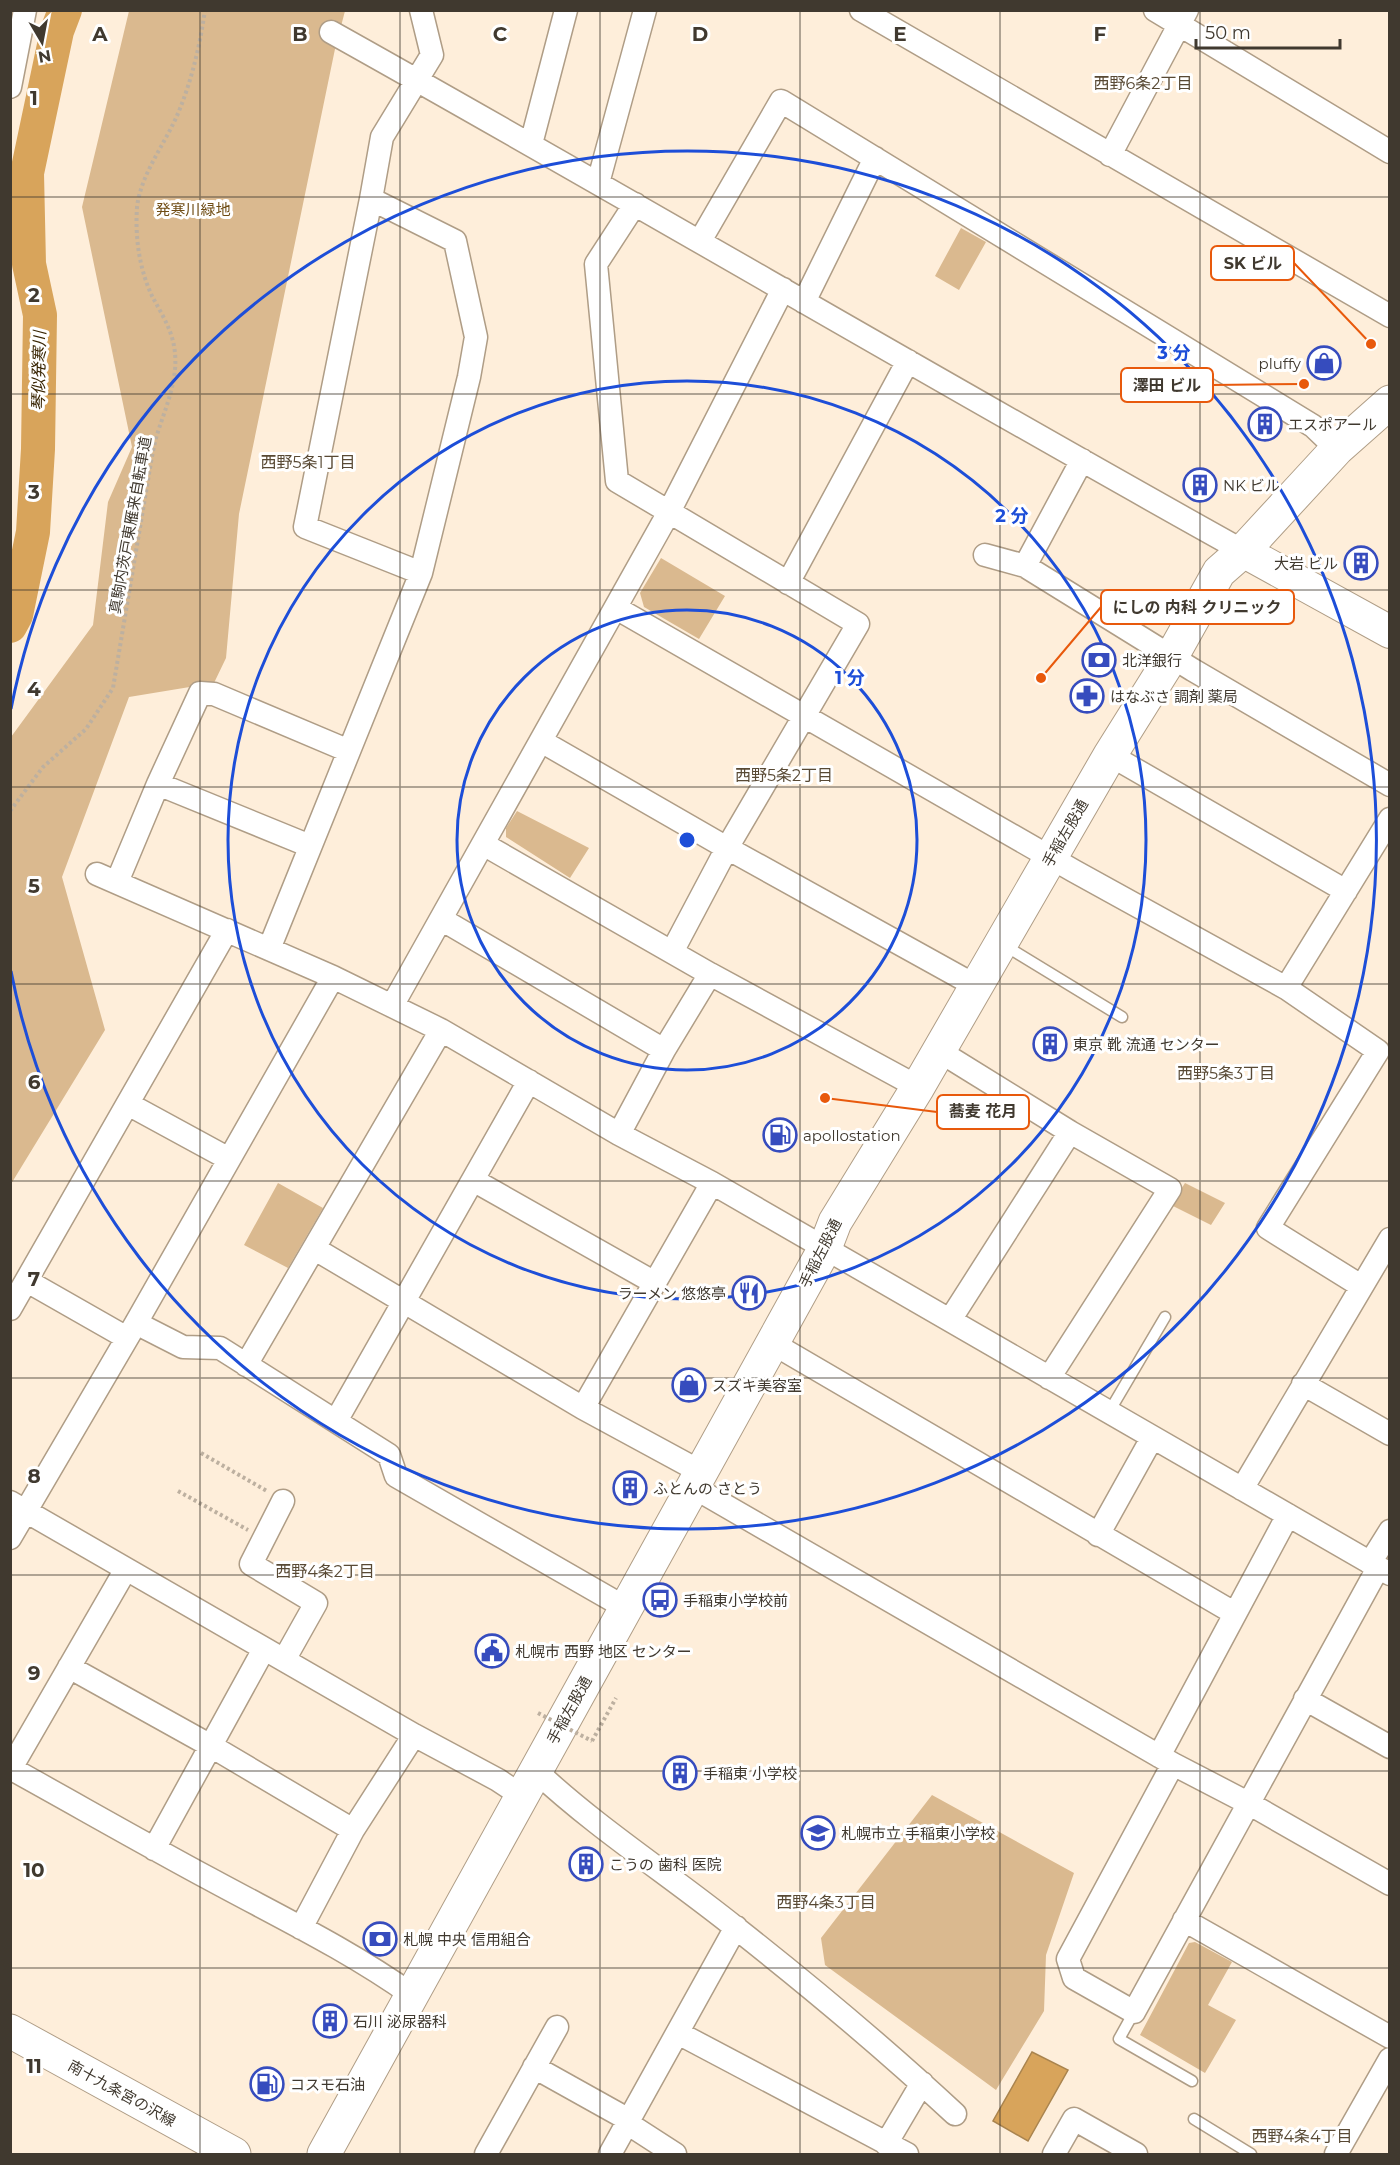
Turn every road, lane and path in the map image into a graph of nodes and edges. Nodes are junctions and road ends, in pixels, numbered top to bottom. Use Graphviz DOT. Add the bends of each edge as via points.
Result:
graph roads {
  1 [pos="25,10"];
  2 [pos="205,10"];
  3 [pos="421,10"];
  4 [pos="566,10"];
  5 [pos="645,10"];
  6 [pos="861,10"];
  7 [pos="1155,10"];
  8 [pos="1183,17"];
  9 [pos="331,32"];
  10 [pos="417,80"];
  11 [pos="10,87"];
  12 [pos="531,144"];
  13 [pos="1389,152"];
  14 [pos="1110,155"];
  15 [pos="874,158"];
  16 [pos="598,183"];
  17 [pos="371,199"];
  18 [pos="635,204"];
  19 [pos="700,241"];
  20 [pos="783,289"];
  21 [pos="804,302"];
  22 [pos="1389,316"];
  23 [pos="908,361"];
  24 [pos="1389,402"];
  25 [pos="1337,449"];
  26 [pos="1082,460"];
  27 [pos="669,512"];
  28 [pos="1244,551"];
  29 [pos="985,555"];
  30 [pos="1025,566"];
  31 [pos="421,573"];
  32 [pos="788,583"];
  33 [pos="616,608"];
  34 [pos="1389,632"];
  35 [pos="1172,656"];
  36 [pos="803,716"];
  37 [pos="541,741"];
  38 [pos="349,751"];
  39 [pos="1110,755"];
  40 [pos="158,784"];
  41 [pos="1389,785"];
  42 [pos="10,811"];
  43 [pos="1389,819"];
  44 [pos="483,844"];
  45 [pos="310,846"];
  46 [pos="727,848"];
  47 [pos="1050,858"];
  48 [pos="1346,891"];
  49 [pos="441,919"];
  50 [pos="228,930"];
  51 [pos="1001,943"];
  52 [pos="269,949"];
  53 [pos="672,952"];
  54 [pos="710,974"];
  55 [pos="333,977"];
  56 [pos="976,986"];
  57 [pos="1286,988"];
  58 [pos="392,1006"];
  59 [pos="1122,1017"];
  60 [pos="441,1030"];
  61 [pos="663,1050"];
  62 [pos="939,1051"];
  63 [pos="529,1082"];
  64 [pos="918,1087"];
  65 [pos="128,1104"];
  66 [pos="1070,1132"];
  67 [pos="619,1134"];
  68 [pos="229,1159"];
  69 [pos="473,1180"];
  70 [pos="712,1183"];
  71 [pos="1389,1239"];
  72 [pos="825,1248"];
  73 [pos="315,1249"];
  74 [pos="27,1281"];
  75 [pos="655,1283"];
  76 [pos="1361,1286"];
  77 [pos="405,1303"];
  78 [pos="10,1309"];
  79 [pos="1165,1317"];
  80 [pos="950,1320"];
  81 [pos="132,1330"];
  82 [pos="772,1343"];
  83 [pos="246,1365"];
  84 [pos="1049,1378"];
  85 [pos="1303,1384"];
  86 [pos="583,1407"];
  87 [pos="1109,1412"];
  88 [pos="336,1421"];
  89 [pos="1389,1434"];
  90 [pos="1152,1438"];
  91 [pos="201,1453"];
  92 [pos="697,1479"];
  93 [pos="1242,1489"];
  94 [pos="178,1491"];
  95 [pos="283,1501"];
  96 [pos="18,1507"];
  97 [pos="1288,1515"];
  98 [pos="1389,1532"];
  99 [pos="1098,1535"];
  100 [pos="10,1538"];
  101 [pos="264,1539"];
  102 [pos="1379,1568"];
  103 [pos="126,1569"];
  104 [pos="626,1608"];
  105 [pos="1234,1613"];
  106 [pos="264,1649"];
  107 [pos="284,1660"];
  108 [pos="69,1667"];
  109 [pos="616,1698"];
  110 [pos="1305,1699"];
  111 [pos="538,1713"];
  112 [pos="414,1735"];
  113 [pos="211,1746"];
  114 [pos="1389,1747"];
  115 [pos="1166,1760"];
  116 [pos="11,1768"];
  117 [pos="529,1784"];
  118 [pos="1248,1803"];
  119 [pos="353,1830"];
  120 [pos="154,1850"];
  121 [pos="1389,1884"];
  122 [pos="1184,1920"];
  123 [pos="301,1928"];
  124 [pos="736,1928"];
  125 [pos="412,1995"];
  126 [pos="1134,2012"];
  127 [pos="557,2027"];
  128 [pos="10,2031"];
  129 [pos="678,2033"];
  130 [pos="1389,2037"];
  131 [pos="1389,2059"];
  132 [pos="534,2067"];
  133 [pos="1192,2081"];
  134 [pos="922,2083"];
  135 [pos="955,2114"];
  136 [pos="1194,2119"];
  137 [pos="628,2122"];
  138 [pos="886,2144"];
  139 [pos="234,2154"];
  140 [pos="324,2154"];
  141 [pos="486,2154"];
  142 [pos="610,2154"];
  143 [pos="675,2154"];
  144 [pos="907,2154"];
  145 [pos="1054,2154"];
  146 [pos="1136,2154"];
  147 [pos="1251,2154"];
  148 [pos="1336,2154"];
  1 -- 11 [label="street"];
  2 -- 42 [label="path, 真駒内茨戸東雁来自転車道" via="198,52 178,112 144,180 138,203 136,225 143,271 174,343 176,361 173,387 149,474 113,688 86,729 43,767"];
  3 -- 10 [label="street" via="432,55"];
  4 -- 12 [label="street"];
  5 -- 16 [label="street"];
  6 -- 14 [label="street"];
  7 -- 8 [label="street"];
  8 -- 13 [label="street"];
  8 -- 14 [label="street"];
  9 -- 10 [label="street"];
  10 -- 12 [label="street"];
  10 -- 17 [label="street" via="382,137"];
  12 -- 16 [label="street"];
  14 -- 22 [label="street"];
  15 -- 19 [label="street" via="782,101"];
  15 -- 21 [label="street"];
  15 -- 25 [label="street" via="1313,426"];
  16 -- 18 [label="street"];
  17 -- 31 [label="street" via="455,241 476,338"];
  17 -- 31 [label="street" via="305,527"];
  18 -- 19 [label="street"];
  18 -- 27 [label="street" via="596,264 616,481"];
  19 -- 20 [label="street"];
  20 -- 21 [label="street"];
  20 -- 27 [label="street"];
  21 -- 23 [label="street"];
  23 -- 26 [label="street"];
  23 -- 32 [label="street"];
  24 -- 25 [label="main road, 手稲左股通"];
  25 -- 28 [label="main road, 手稲左股通"];
  26 -- 28 [label="street"];
  26 -- 30 [label="street"];
  27 -- 32 [label="street"];
  27 -- 33 [label="street"];
  28 -- 34 [label="street"];
  28 -- 35 [label="main road, 手稲左股通" via="1219,572"];
  29 -- 30 [label="street"];
  30 -- 35 [label="street"];
  31 -- 38 [label="street"];
  32 -- 36 [label="street" via="858,624"];
  33 -- 36 [label="street"];
  33 -- 37 [label="street"];
  35 -- 39 [label="main road, 手稲左股通"];
  35 -- 41 [label="street"];
  36 -- 46 [label="street"];
  36 -- 47 [label="street"];
  37 -- 44 [label="street"];
  37 -- 46 [label="street"];
  38 -- 40 [label="street" via="214,694 200,693"];
  38 -- 45 [label="street"];
  39 -- 47 [label="main road, 手稲左股通"];
  39 -- 48 [label="street"];
  40 -- 45 [label="street"];
  40 -- 50 [label="street" via="107,878"];
  43 -- 48 [label="street"];
  44 -- 49 [label="street"];
  44 -- 53 [label="street"];
  45 -- 52 [label="street"];
  46 -- 53 [label="street"];
  46 -- 56 [label="street"];
  47 -- 51 [label="main road, 手稲左股通"];
  47 -- 57 [label="street"];
  48 -- 57 [label="street"];
  49 -- 58 [label="street"];
  49 -- 61 [label="street"];
  50 -- 52 [label="street"];
  50 -- 65 [label="street"];
  51 -- 56 [label="main road, 手稲左股通"];
  51 -- 59 [label="lane"];
  52 -- 55 [label="street"];
  53 -- 54 [label="street"];
  54 -- 61 [label="street"];
  54 -- 64 [label="street"];
  55 -- 58 [label="street"];
  55 -- 68 [label="street"];
  56 -- 62 [label="main road, 手稲左股通"];
  57 -- 76 [label="street" via="1378,1052 1268,1228"];
  58 -- 60 [label="street"];
  60 -- 63 [label="street"];
  60 -- 73 [label="street"];
  61 -- 67 [label="street"];
  62 -- 64 [label="main road, 手稲左股通"];
  62 -- 66 [label="street"];
  63 -- 67 [label="street"];
  63 -- 69 [label="street"];
  64 -- 72 [label="main road, 手稲左股通" via="835,1222"];
  65 -- 68 [label="street"];
  65 -- 74 [label="street"];
  66 -- 80 [label="street"];
  66 -- 84 [label="street" via="1170,1189"];
  67 -- 70 [label="street"];
  68 -- 81 [label="street"];
  69 -- 75 [label="street"];
  69 -- 77 [label="street"];
  70 -- 72 [label="street"];
  70 -- 75 [label="street"];
  71 -- 76 [label="street"];
  72 -- 80 [label="street"];
  72 -- 82 [label="main road, 手稲左股通"];
  73 -- 77 [label="street"];
  73 -- 83 [label="street"];
  74 -- 78 [label="street"];
  74 -- 81 [label="street"];
  75 -- 86 [label="street"];
  76 -- 85 [label="street"];
  77 -- 86 [label="street"];
  77 -- 88 [label="street"];
  79 -- 87 [label="lane"];
  80 -- 84 [label="street"];
  81 -- 83 [label="street" via="183,1347 219,1348"];
  81 -- 96 [label="street"];
  82 -- 92 [label="main road, 手稲左股通"];
  82 -- 99 [label="street"];
  83 -- 88 [label="street"];
  84 -- 87 [label="street"];
  85 -- 89 [label="street"];
  85 -- 93 [label="street"];
  86 -- 92 [label="street"];
  87 -- 90 [label="street"];
  88 -- 104 [label="street" via="389,1455 396,1476"];
  90 -- 93 [label="street"];
  90 -- 99 [label="street"];
  91 -- 95 [label="path"];
  92 -- 104 [label="main road, 手稲左股通"];
  92 -- 115 [label="street"];
  93 -- 97 [label="street"];
  94 -- 101 [label="path"];
  95 -- 101 [label="street"];
  96 -- 100 [label="street"];
  96 -- 103 [label="street"];
  97 -- 102 [label="street"];
  97 -- 105 [label="street"];
  98 -- 102 [label="street"];
  99 -- 105 [label="street"];
  101 -- 107 [label="street" via="251,1564 316,1604"];
  102 -- 110 [label="street"];
  103 -- 106 [label="street"];
  103 -- 108 [label="street"];
  104 -- 117 [label="main road, 手稲左股通"];
  105 -- 115 [label="street"];
  106 -- 107 [label="street"];
  106 -- 113 [label="street"];
  107 -- 112 [label="street"];
  108 -- 113 [label="street"];
  108 -- 116 [label="street"];
  109 -- 111 [label="path, bridge" via="592,1741"];
  110 -- 114 [label="street"];
  110 -- 118 [label="street"];
  112 -- 117 [label="street" via="498,1780"];
  112 -- 119 [label="street"];
  113 -- 119 [label="street"];
  113 -- 120 [label="street"];
  115 -- 118 [label="street"];
  115 -- 126 [label="street" via="1068,1959 1074,1978"];
  116 -- 120 [label="street"];
  117 -- 124 [label="street" via="570,1803"];
  117 -- 125 [label="main road, 手稲左股通"];
  118 -- 121 [label="street"];
  118 -- 122 [label="street"];
  119 -- 123 [label="street"];
  120 -- 123 [label="street"];
  122 -- 126 [label="street"];
  122 -- 130 [label="street"];
  123 -- 125 [label="street"];
  124 -- 129 [label="street"];
  124 -- 134 [label="street"];
  125 -- 140 [label="main road, 手稲左股通"];
  126 -- 133 [label="lane" via="1119,2039"];
  127 -- 132 [label="street"];
  128 -- 139 [label="main road, 南十九条宮の沢線"];
  129 -- 137 [label="street"];
  129 -- 138 [label="street"];
  131 -- 148 [label="street"];
  132 -- 137 [label="street"];
  132 -- 141 [label="street"];
  134 -- 135 [label="street"];
  134 -- 138 [label="street"];
  136 -- 147 [label="lane"];
  137 -- 142 [label="street"];
  137 -- 143 [label="street"];
  138 -- 144 [label="street"];
  145 -- 146 [label="street" via="1074,2119"];
}
